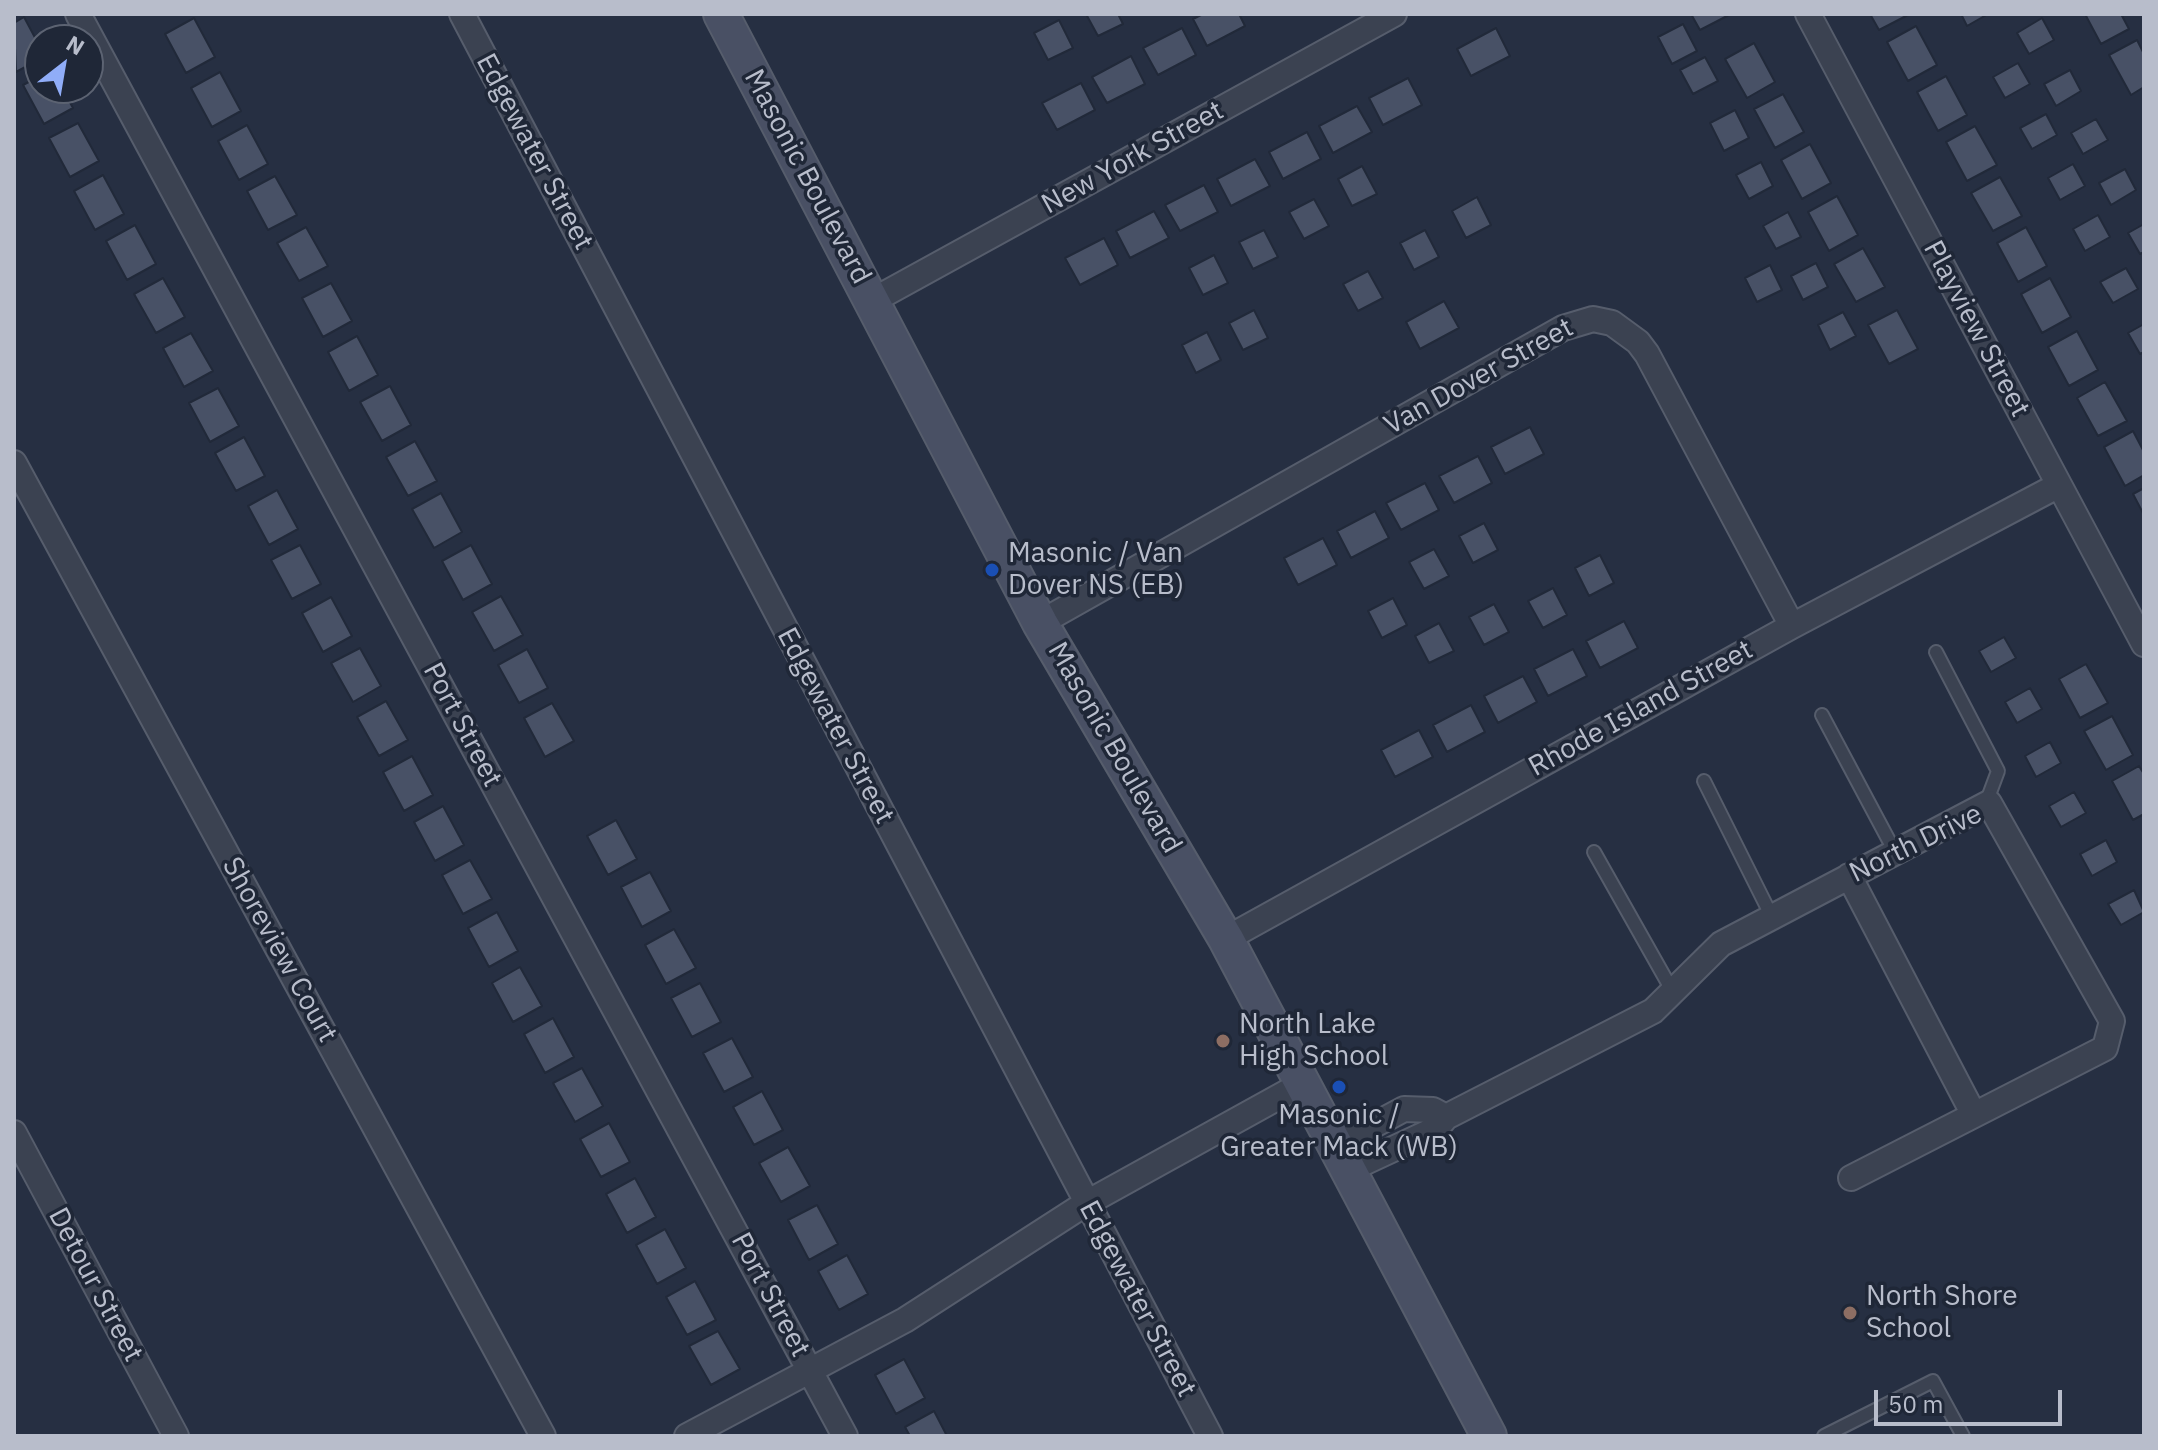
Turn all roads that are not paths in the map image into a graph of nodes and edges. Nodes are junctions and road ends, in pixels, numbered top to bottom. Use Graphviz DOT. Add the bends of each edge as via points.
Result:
graph roads {
  1 [pos="78,14"];
  2 [pos="462,14"];
  3 [pos="722,14"];
  4 [pos="1394,14"];
  5 [pos="1808,14"];
  6 [pos="872,301"];
  7 [pos="14,463"];
  8 [pos="2059,485"];
  9 [pos="1040,623"];
  10 [pos="1792,626"];
  11 [pos="2144,644"];
  12 [pos="1936,652"];
  13 [pos="1822,715"];
  14 [pos="1704,781"];
  15 [pos="1985,806"];
  16 [pos="1594,852"];
  17 [pos="1895,852"];
  18 [pos="1849,876"];
  19 [pos="1772,917"];
  20 [pos="1226,939"];
  21 [pos="1673,992"];
  22 [pos="1302,1084"];
  23 [pos="1974,1115"];
  24 [pos="14,1133"];
  25 [pos="1341,1158"];
  26 [pos="1851,1178"];
  27 [pos="1085,1204"];
  28 [pos="811,1371"];
  29 [pos="176,1436"];
  30 [pos="543,1436"];
  31 [pos="687,1436"];
  32 [pos="845,1436"];
  33 [pos="1210,1436"];
  34 [pos="1489,1436"];
  35 [pos="1824,1436"];
  36 [pos="1963,1436"];
  1 -- 28 [label="street, Port Street"];
  2 -- 27 [label="street, Edgewater Street"];
  3 -- 6 [label="street, Masonic Boulevard"];
  4 -- 6 [label="street, New York Street"];
  5 -- 8 [label="street, Playview Street"];
  6 -- 9 [label="street, Masonic Boulevard"];
  7 -- 30 [label="street, Shoreview Court"];
  8 -- 10 [label="street, Rhode Island Street"];
  8 -- 11 [label="street, Playview Street"];
  9 -- 10 [label="street, Van Dover Street" via="1563,328 1593,319 1612,323 1647,354"];
  9 -- 20 [label="street, Masonic Boulevard"];
  10 -- 20 [label="street, Rhode Island Street"];
  12 -- 15 [label="lane" via="1998,771"];
  13 -- 17 [label="lane"];
  14 -- 19 [label="lane"];
  15 -- 17 [label="street, North Drive"];
  15 -- 23 [label="street, North Drive" via="1989,803 2112,1021 2105,1048"];
  16 -- 21 [label="lane"];
  17 -- 18 [label="street, North Drive"];
  18 -- 19 [label="street, North Drive"];
  18 -- 23 [label="street"];
  19 -- 21 [label="street, North Drive" via="1721,944"];
  20 -- 22 [label="street, Masonic Boulevard"];
  21 -- 25 [label="street, North Drive" via="1653,1011 1446,1117 1436,1129"];
  22 -- 25 [label="street, Masonic Boulevard"];
  22 -- 27 [label="street"];
  23 -- 26 [label="street, North Drive"];
  24 -- 29 [label="street, Detour Street"];
  25 -- 34 [label="street, Masonic Boulevard"];
  27 -- 28 [label="street" via="905,1320"];
  27 -- 33 [label="street, Edgewater Street"];
  28 -- 31 [label="street"];
  28 -- 32 [label="street, Port Street"];
  35 -- 36 [label="lane" via="1933,1381"];
}
